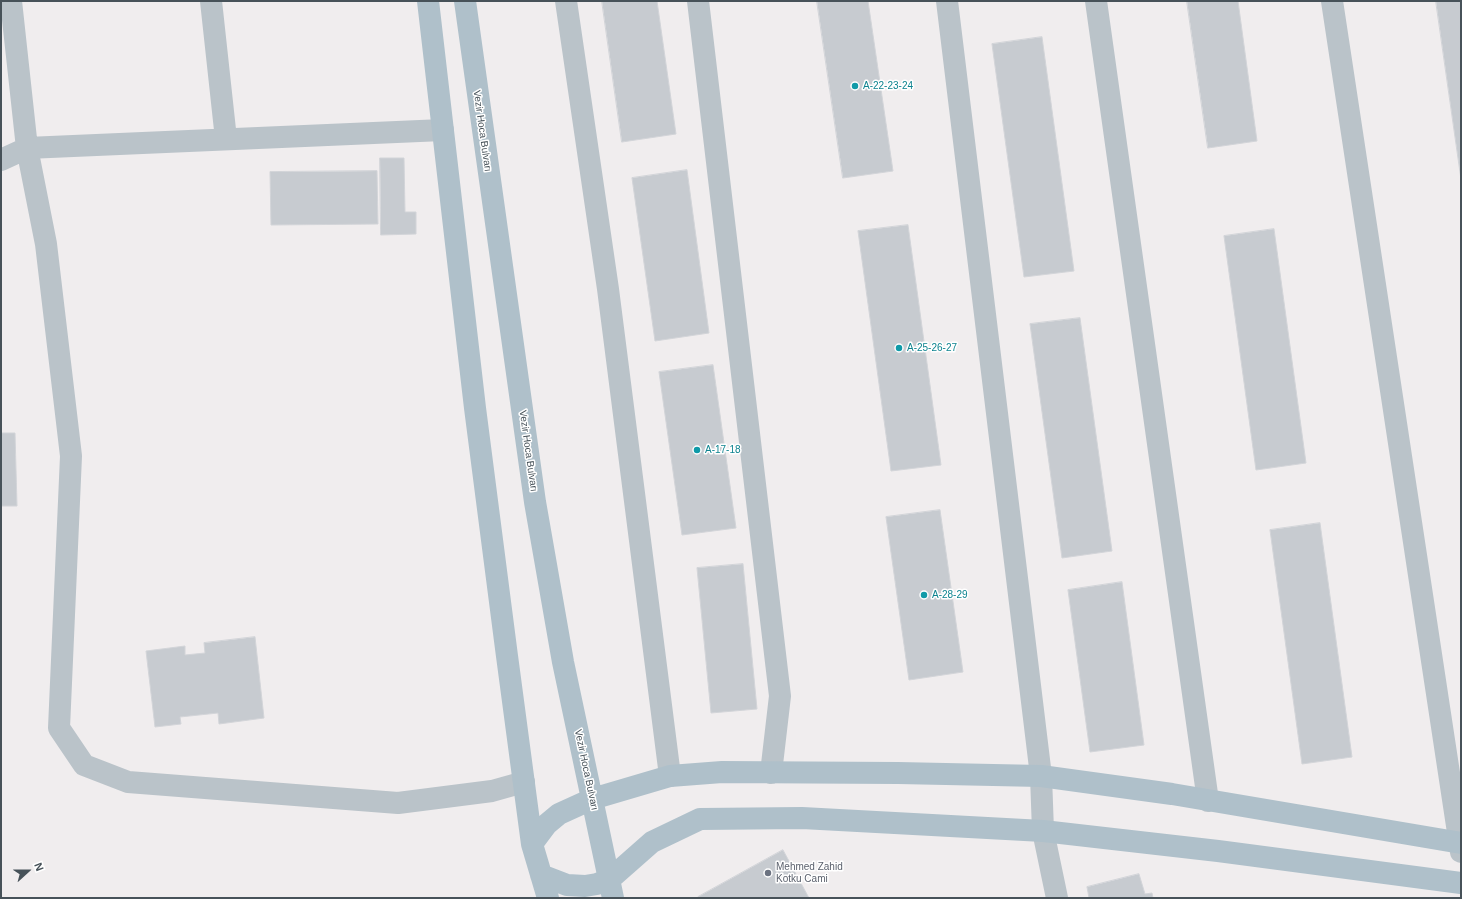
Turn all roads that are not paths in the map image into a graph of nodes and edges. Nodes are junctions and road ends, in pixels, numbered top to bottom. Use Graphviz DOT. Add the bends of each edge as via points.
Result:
graph roads {
  1 [pos="11,1"];
  2 [pos="210,1"];
  3 [pos="428,1"];
  4 [pos="465,1"];
  5 [pos="566,1"];
  6 [pos="698,1"];
  7 [pos="947,1"];
  8 [pos="1096,1"];
  9 [pos="1332,1"];
  10 [pos="443,130"];
  11 [pos="226,139"];
  12 [pos="28,148"];
  13 [pos="1,160"];
  14 [pos="771,773"];
  15 [pos="670,776"];
  16 [pos="1041,776"];
  17 [pos="524,782"];
  18 [pos="592,799"];
  19 [pos="1208,801"];
  20 [pos="1043,831"];
  21 [pos="532,844"];
  22 [pos="1460,846"];
  23 [pos="541,875"];
  24 [pos="1461,883"];
  25 [pos="612,888"];
  26 [pos="548,898"];
  27 [pos="1058,898"];
  1 -- 12 [label="street"];
  2 -- 11 [label="street"];
  3 -- 10 [label="main road"];
  4 -- 18 [label="main road, Vezir Hoca Bulvarı" via="535,502 563,662"];
  5 -- 15 [label="street" via="608,289"];
  6 -- 14 [label="street" via="780,696"];
  7 -- 16 [label="street"];
  8 -- 19 [label="street"];
  9 -- 22 [label="street"];
  10 -- 11 [label="street"];
  10 -- 17 [label="main road" via="476,416"];
  11 -- 12 [label="street"];
  12 -- 13 [label="street"];
  12 -- 17 [label="street" via="46,244 71,456 59,728 84,765 128,782 398,803 492,791"];
  14 -- 15 [label="main road" via="722,772"];
  14 -- 16 [label="main road"];
  15 -- 18 [label="main road"];
  16 -- 19 [label="main road"];
  16 -- 20 [label="street"];
  17 -- 21 [label="main road"];
  18 -- 21 [label="main road" via="559,814 547,824"];
  18 -- 25 [label="main road, Vezir Hoca Bulvarı"];
  19 -- 22 [label="main road"];
  20 -- 24 [label="main road"];
  20 -- 25 [label="main road" via="802,818 700,819 652,842"];
  20 -- 27 [label="street"];
  21 -- 23 [label="main road"];
  23 -- 25 [label="main road" via="567,885"];
  23 -- 26 [label="main road"];
}
